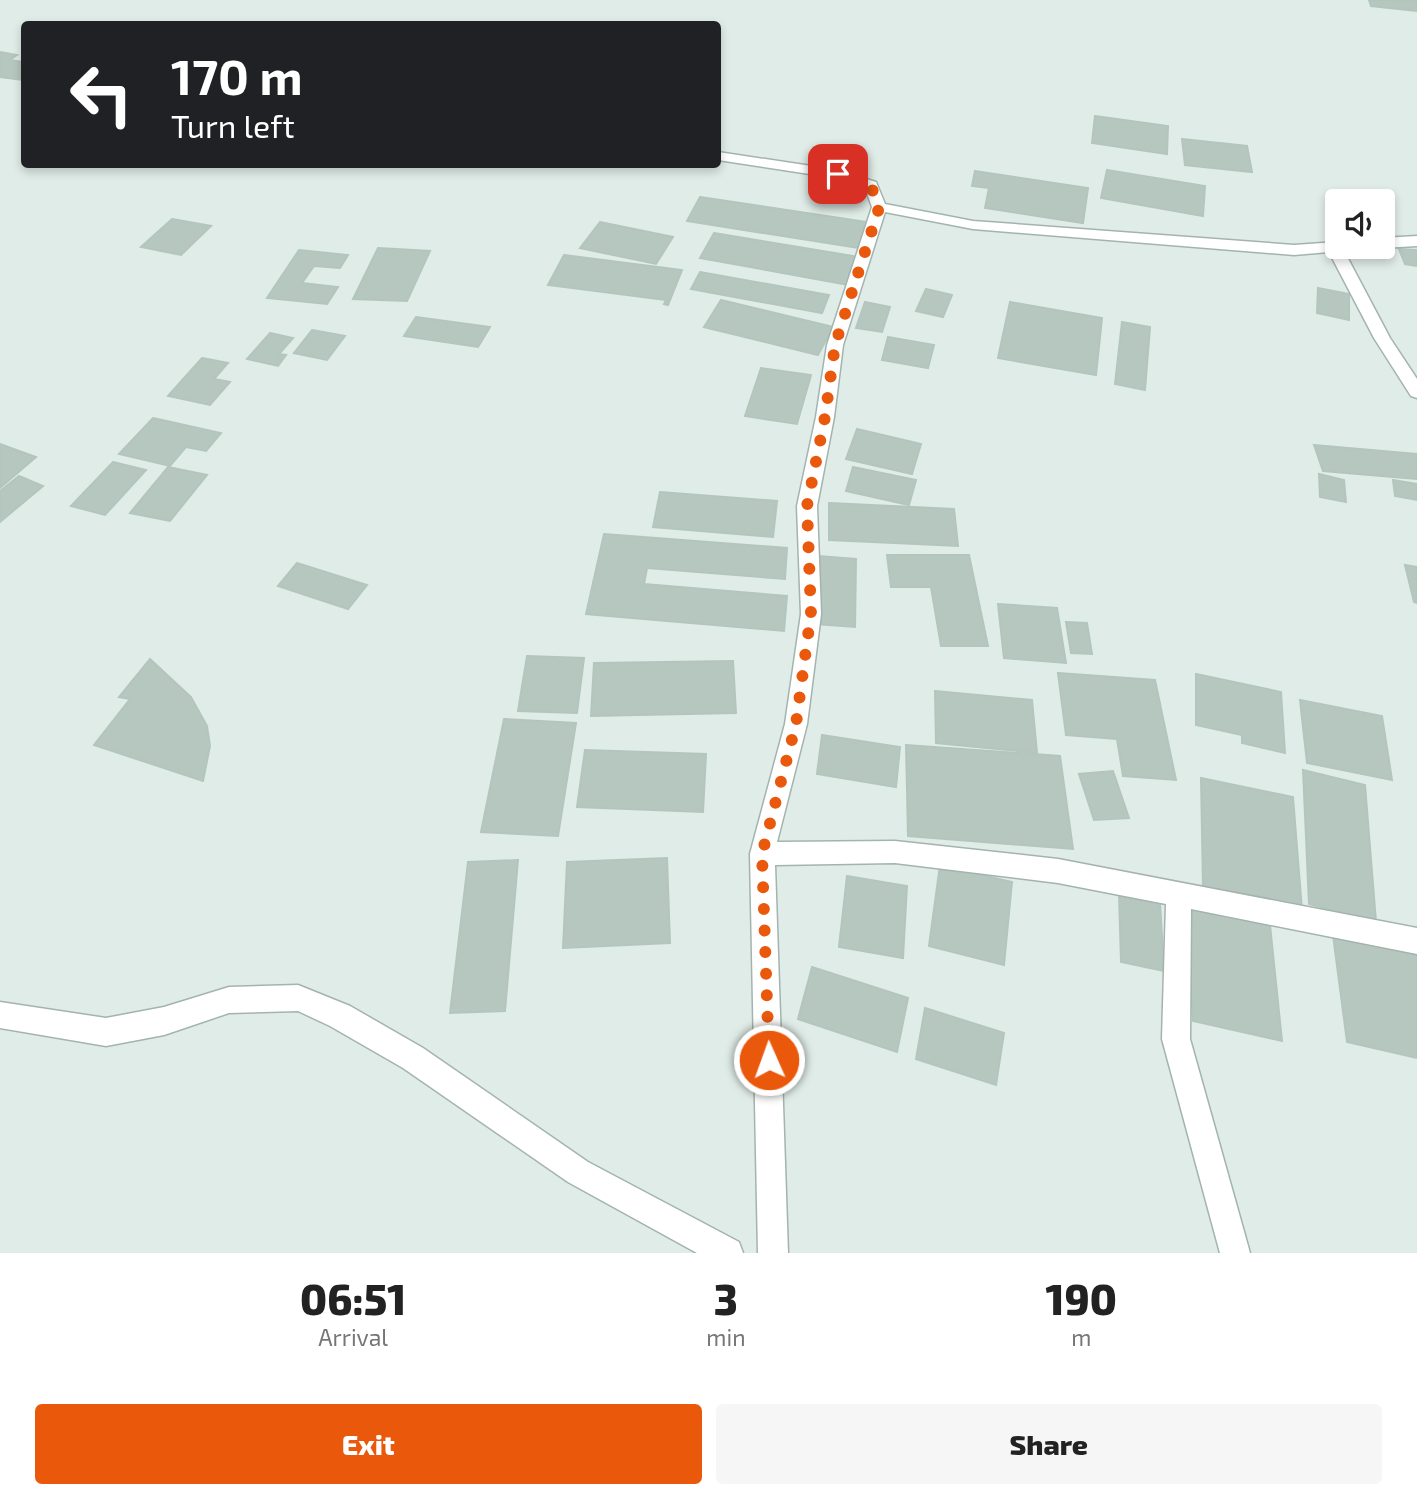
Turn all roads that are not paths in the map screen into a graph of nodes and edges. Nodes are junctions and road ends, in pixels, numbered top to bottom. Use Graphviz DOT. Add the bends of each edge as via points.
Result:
graph roads {
  1 [pos="721,156"];
  2 [pos="879,208"];
  3 [pos="1417,241"];
  4 [pos="1395,242"];
  5 [pos="1325,248"];
  6 [pos="1342,259"];
  7 [pos="1417,391"];
  8 [pos="762,854"];
  9 [pos="1180,895"];
  10 [pos="1417,941"];
  11 [pos="0,1015"];
  12 [pos="728,1253"];
  13 [pos="773,1253"];
  14 [pos="1235,1253"];
  1 -- 2 [label="street" via="838,174 871,186"];
  2 -- 5 [label="street" via="973,225 1051,232 1294,250"];
  2 -- 8 [label="street" via="835,345 807,506 811,614 796,724"];
  3 -- 4 [label="street"];
  6 -- 7 [label="street" via="1382,338"];
  8 -- 9 [label="street" via="895,852 1058,871"];
  8 -- 13 [label="street"];
  9 -- 10 [label="street"];
  9 -- 14 [label="street" via="1176,1040"];
  11 -- 12 [label="street" via="106,1032 164,1021 229,1000 298,998 413,1058 578,1171"];
}
